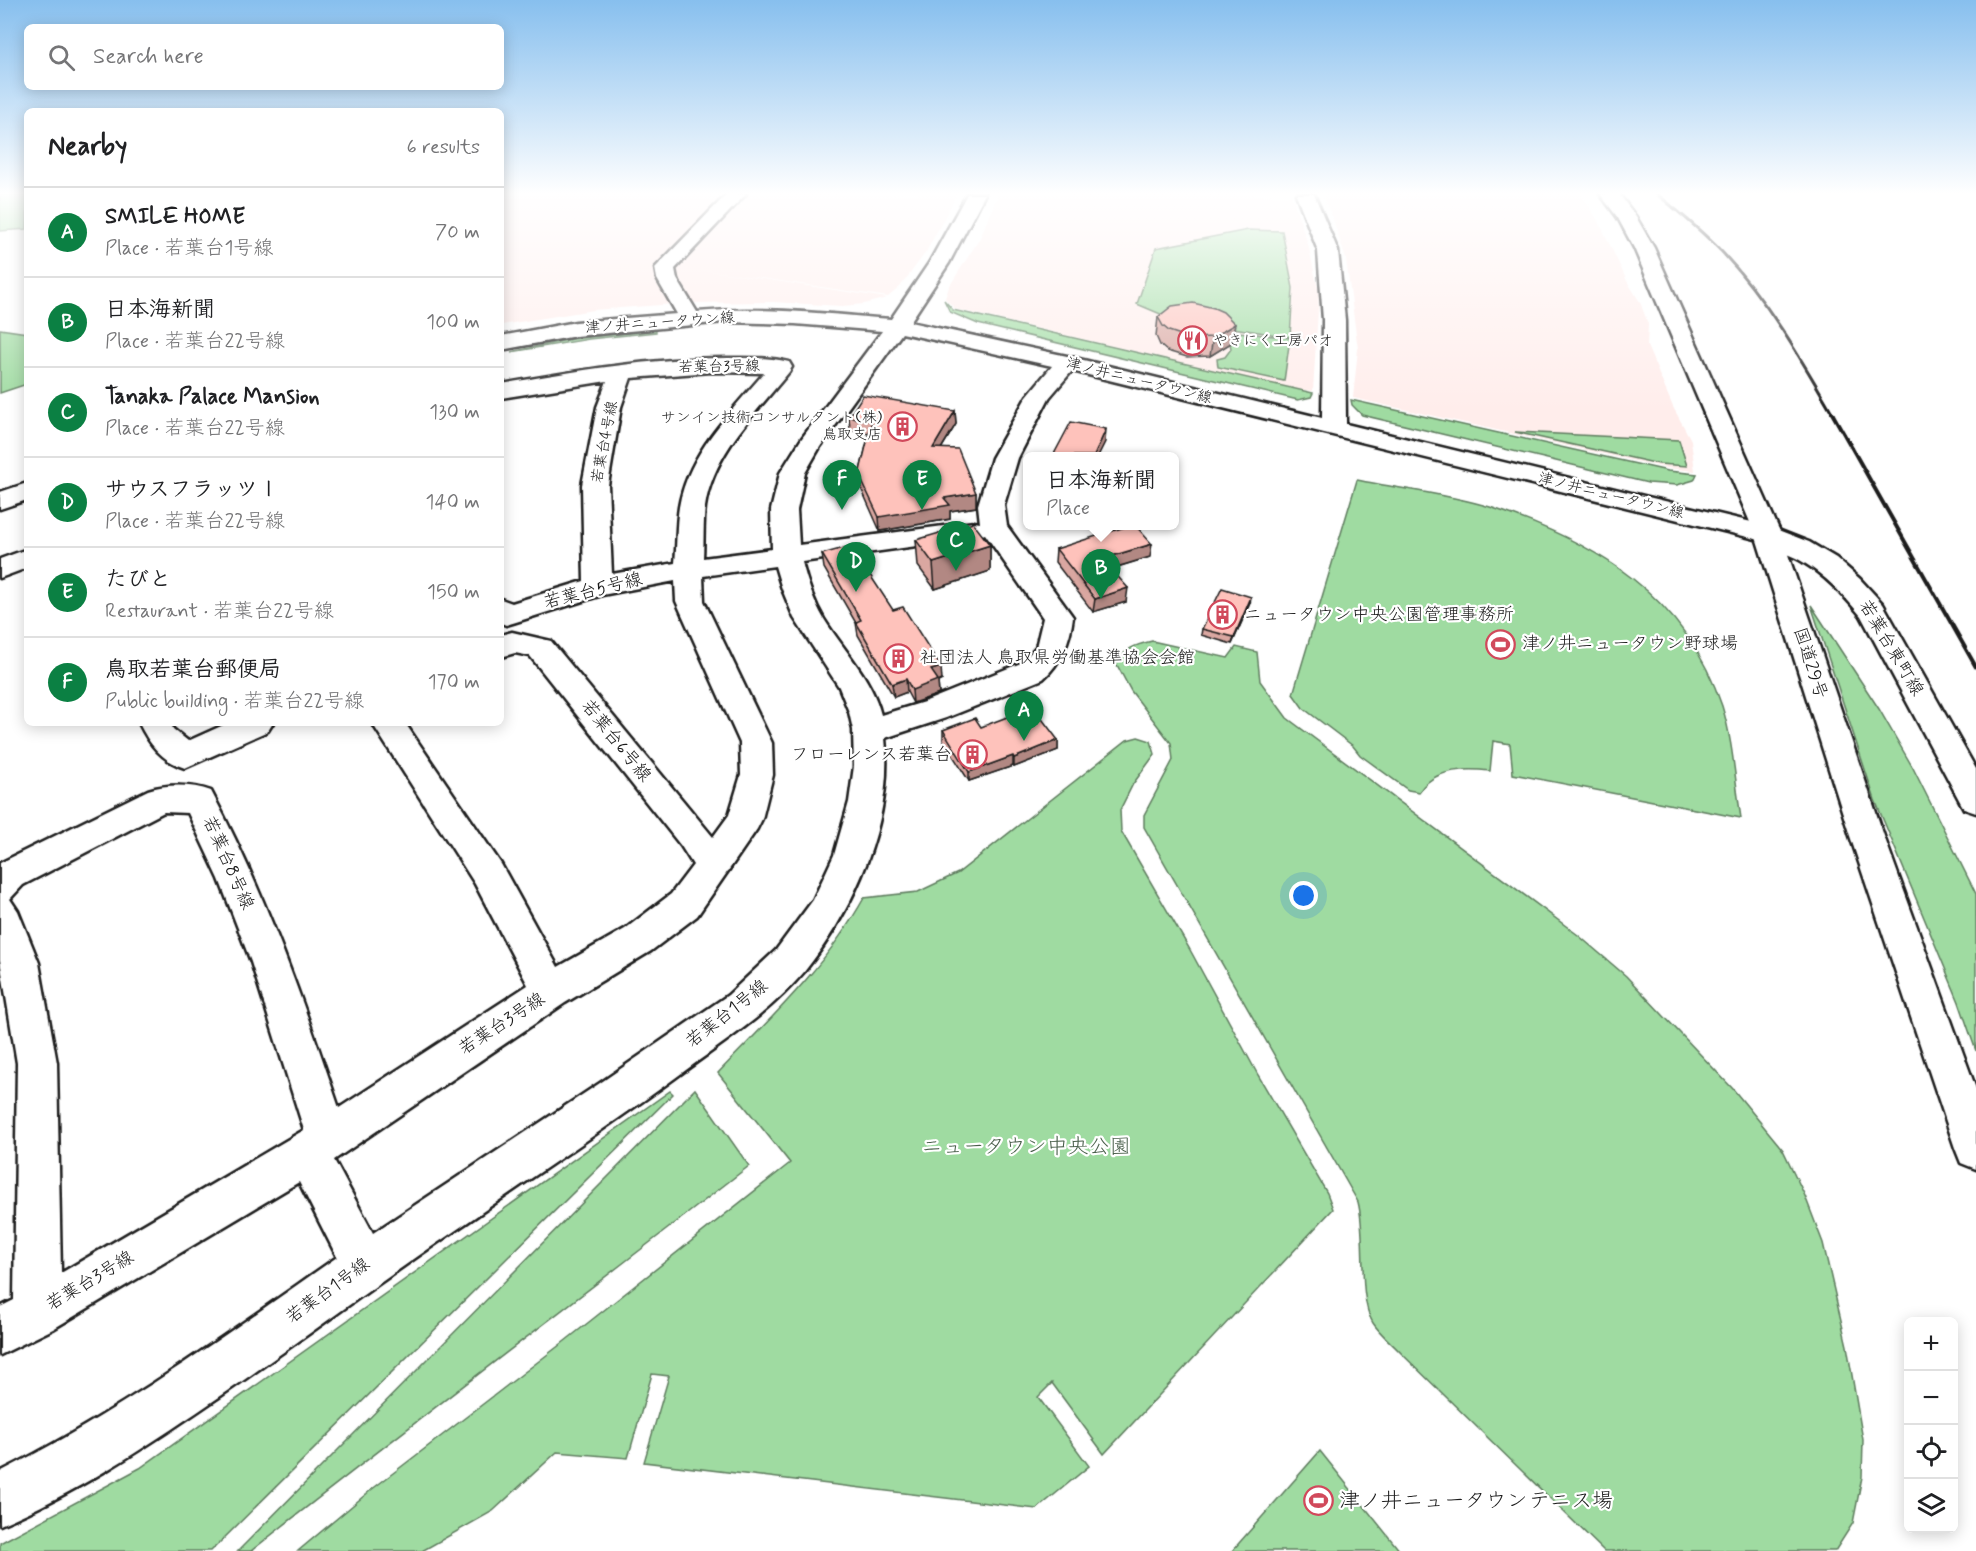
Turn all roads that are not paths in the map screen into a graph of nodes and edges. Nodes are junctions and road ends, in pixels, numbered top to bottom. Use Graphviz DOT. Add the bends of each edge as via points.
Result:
graph roads {
  1 [pos="667,266"];
  2 [pos="938,266"];
  3 [pos="1329,266"];
  4 [pos="1652,266"];
  5 [pos="691,319"];
  6 [pos="898,326"];
  7 [pos="504,342"];
  8 [pos="1067,363"];
  9 [pos="622,372"];
  10 [pos="504,391"];
  11 [pos="1334,429"];
  12 [pos="24,492"];
  13 [pos="0,501"];
  14 [pos="994,527"];
  15 [pos="1768,534"];
  16 [pos="788,556"];
  17 [pos="24,559"];
  18 [pos="0,569"];
  19 [pos="689,569"];
  20 [pos="598,586"];
  21 [pos="504,613"];
  22 [pos="504,646"];
  23 [pos="156,726"];
  24 [pos="250,726"];
  25 [pos="390,726"];
  26 [pos="869,732"];
  27 [pos="1976,800"];
  28 [pos="712,867"];
  29 [pos="0,888"];
  30 [pos="0,911"];
  31 [pos="551,992"];
  32 [pos="318,1146"];
  33 [pos="1976,1148"];
  34 [pos="365,1264"];
  35 [pos="36,1313"];
  36 [pos="0,1332"];
  37 [pos="0,1499"];
  1 -- 5 [label="main road" via="667,279"];
  2 -- 6 [label="main road, 若葉台1号線"];
  3 -- 11 [label="main road" via="1334,320"];
  4 -- 15 [label="main road, 国道29号"];
  5 -- 6 [label="main road, 津ノ井ニュータウン線" via="795,318"];
  5 -- 7 [label="main road, 津ノ井ニュータウン線" via="576,329"];
  6 -- 8 [label="main road, 津ノ井ニュータウン線"];
  6 -- 16 [label="main road, 若葉台1号線" via="804,452 786,488 782,526"];
  8 -- 11 [label="main road, 津ノ井ニュータウン線"];
  8 -- 14 [label="main road" via="1040,396 1005,458 991,505"];
  9 -- 10 [label="main road, 若葉台3号線"];
  9 -- 19 [label="main road, 若葉台3号線" via="683,367 781,367 704,467 692,507"];
  9 -- 20 [label="main road, 若葉台4号線" via="609,407 595,485"];
  11 -- 15 [label="main road, 津ノ井ニュータウン線"];
  12 -- 13 [label="main road"];
  14 -- 16 [label="main road"];
  14 -- 26 [label="main road" via="1058,617 1058,632 1042,664 935,710"];
  15 -- 27 [label="main road, 若葉台東町線" via="1825,562 1851,584 1873,611"];
  15 -- 33 [label="main road, 国道29号" via="1867,836"];
  16 -- 19 [label="main road"];
  16 -- 26 [label="main road, 若葉台1号線" via="794,584 809,618 859,696"];
  17 -- 18 [label="main road"];
  19 -- 20 [label="main road, 若葉台5号線"];
  19 -- 28 [label="main road, 若葉台3号線" via="690,601 756,743 756,775 745,819"];
  20 -- 21 [label="main road, 若葉台5号線"];
  22 -- 28 [label="main road, 若葉台6号線" via="512,642 540,648 693,836"];
  23 -- 24 [label="main road" via="161,736 185,756"];
  25 -- 31 [label="main road" via="489,873"];
  26 -- 34 [label="main road, 若葉台1号線" via="871,768 850,861 831,903 779,974 756,996 644,1077"];
  28 -- 31 [label="main road, 若葉台3号線" via="684,905 638,940"];
  29 -- 32 [label="main road, 若葉台8号線" via="10,875 159,799 199,800 237,879 270,962"];
  30 -- 35 [label="main road" via="20,963 37,1063"];
  31 -- 32 [label="main road, 若葉台3号線"];
  32 -- 34 [label="main road"];
  32 -- 35 [label="main road, 若葉台3号線"];
  34 -- 37 [label="main road, 若葉台1号線" via="277,1329 149,1414 43,1479"];
  35 -- 36 [label="main road, 若葉台3号線"];
}
